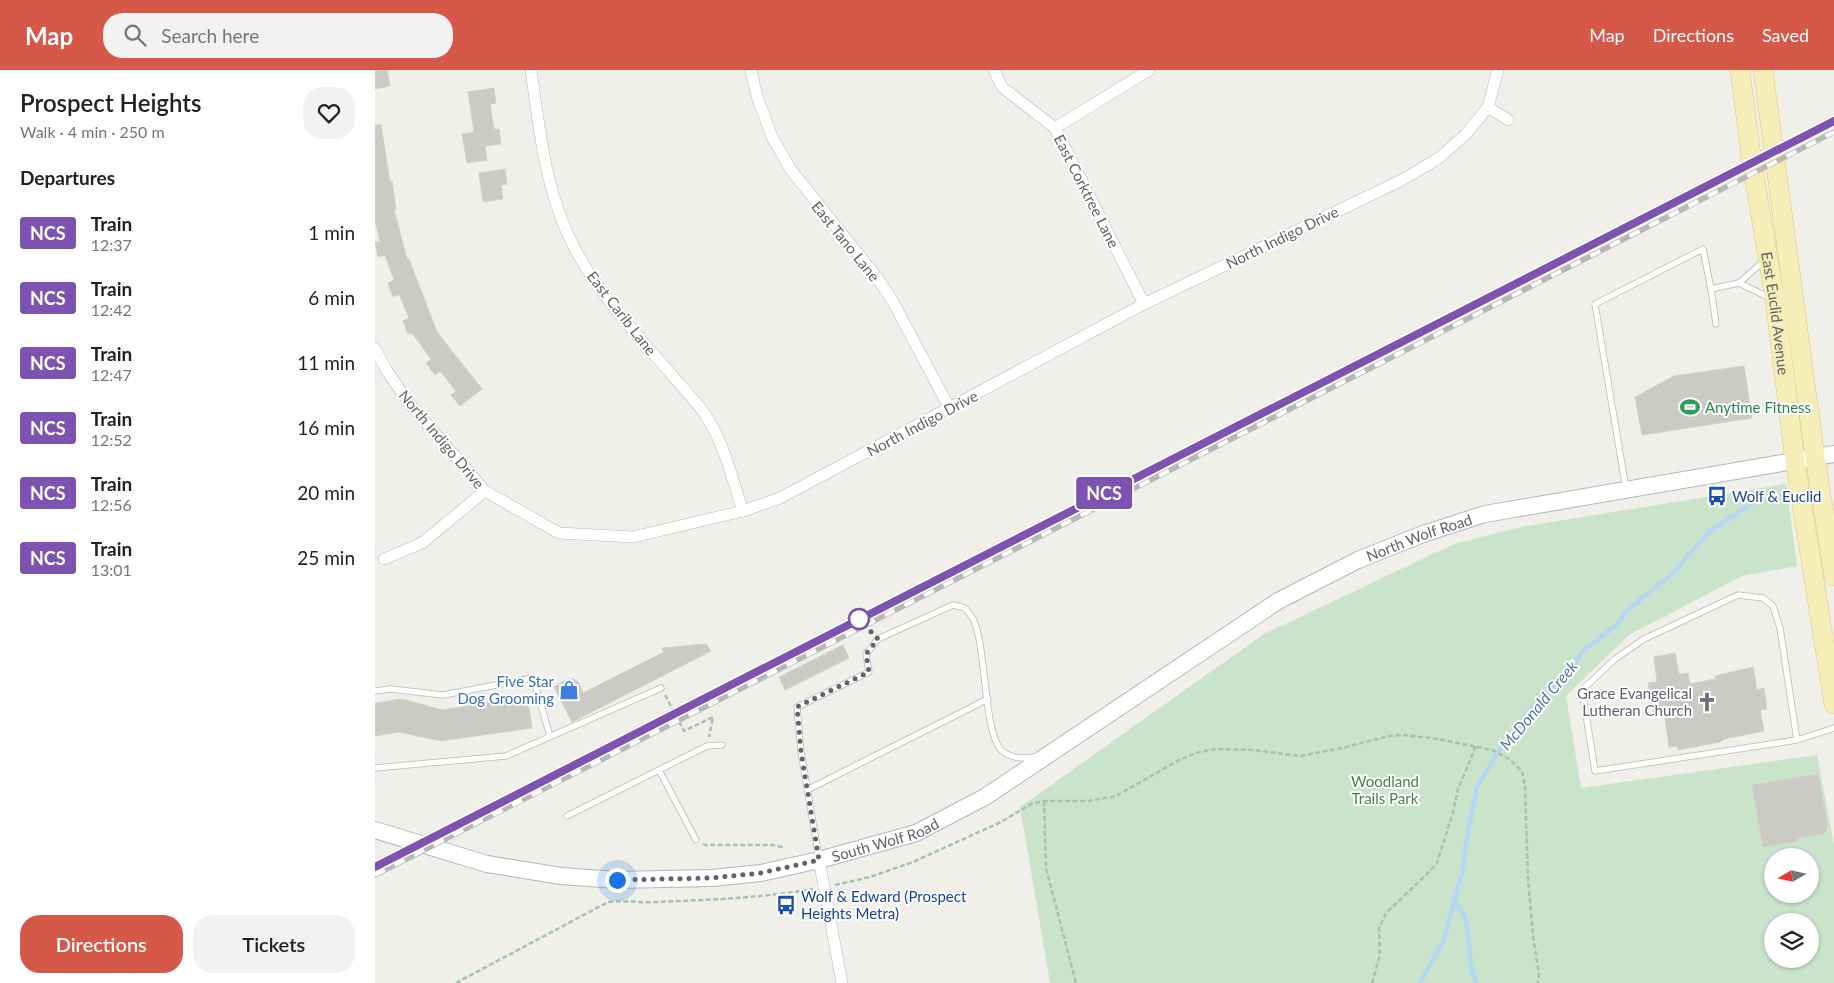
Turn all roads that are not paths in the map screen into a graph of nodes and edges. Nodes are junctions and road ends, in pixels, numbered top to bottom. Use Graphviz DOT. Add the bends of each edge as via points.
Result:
graph roads {
  1 [pos="531,70"];
  2 [pos="751,70"];
  3 [pos="994,70"];
  4 [pos="1149,70"];
  5 [pos="1498,70"];
  6 [pos="1740,70"];
  7 [pos="1763,70"];
  8 [pos="1488,107"];
  9 [pos="1508,120"];
  10 [pos="1055,128"];
  11 [pos="1768,258"];
  12 [pos="1739,283"];
  13 [pos="1711,289"];
  14 [pos="1775,300"];
  15 [pos="1145,304"];
  16 [pos="1717,324"];
  17 [pos="375,349"];
  18 [pos="949,409"];
  19 [pos="1834,454"];
  20 [pos="1815,457"];
  21 [pos="1795,461"];
  22 [pos="1626,490"];
  23 [pos="485,491"];
  24 [pos="743,511"];
  25 [pos="1830,525"];
  26 [pos="384,559"];
  27 [pos="1834,575"];
  28 [pos="661,688"];
  29 [pos="375,691"];
  30 [pos="988,699"];
  31 [pos="1834,704"];
  32 [pos="1834,728"];
  33 [pos="550,736"];
  34 [pos="1797,740"];
  35 [pos="722,745"];
  36 [pos="1053,752"];
  37 [pos="375,768"];
  38 [pos="659,770"];
  39 [pos="807,790"];
  40 [pos="567,816"];
  41 [pos="375,830"];
  42 [pos="696,840"];
  43 [pos="819,860"];
  44 [pos="842,983"];
  1 -- 24 [label="street, East Carib Lane" via="546,168 566,230 603,294 704,413 718,438"];
  2 -- 18 [label="street, East Tano Lane" via="772,137 791,170 892,300"];
  3 -- 10 [label="street, East Corktree Lane" via="1002,87"];
  4 -- 10 [label="street"];
  5 -- 8 [label="street"];
  6 -- 11 [label="main road, East Euclid Avenue"];
  7 -- 20 [label="main road, East Euclid Avenue"];
  8 -- 9 [label="street"];
  8 -- 15 [label="street, North Indigo Drive" via="1466,134 1439,158 1402,180"];
  10 -- 15 [label="street, East Corktree Lane"];
  11 -- 12 [label="lane"];
  11 -- 14 [label="main road, East Euclid Avenue"];
  12 -- 13 [label="lane"];
  12 -- 14 [label="lane"];
  13 -- 16 [label="lane"];
  13 -- 22 [label="lane" via="1703,249 1595,304"];
  14 -- 21 [label="main road, East Euclid Avenue"];
  15 -- 18 [label="street, North Indigo Drive"];
  17 -- 23 [label="street, North Indigo Drive" via="409,403"];
  18 -- 24 [label="street, North Indigo Drive" via="780,498"];
  19 -- 20 [label="main road, North Wolf Road"];
  20 -- 21 [label="main road, North Wolf Road"];
  20 -- 25 [label="main road, East Euclid Avenue"];
  21 -- 22 [label="main road, North Wolf Road"];
  21 -- 31 [label="main road, East Euclid Avenue"];
  22 -- 36 [label="main road, North Wolf Road" via="1485,514 1358,560 1278,601"];
  23 -- 24 [label="street, North Indigo Drive" via="559,533 633,537"];
  23 -- 26 [label="street" via="422,543"];
  25 -- 27 [label="main road, East Euclid Avenue"];
  28 -- 33 [label="lane"];
  29 -- 33 [label="lane" via="391,689 443,695 533,678"];
  30 -- 36 [label="lane" via="993,732 1001,749 1015,758"];
  30 -- 39 [label="lane"];
  30 -- 39 [label="lane" via="974,620 965,608 953,605 878,639 866,654 869,672 797,707"];
  32 -- 34 [label="lane"];
  33 -- 37 [label="lane" via="506,756"];
  34 -- 34 [label="lane" via="1780,628 1773,606 1763,598 1738,596 1644,639 1615,659 1582,690 1595,771"];
  35 -- 38 [label="lane" via="707,746"];
  36 -- 43 [label="main road, South Wolf Road" via="985,797 916,833"];
  38 -- 40 [label="lane"];
  38 -- 42 [label="lane"];
  39 -- 43 [label="lane"];
  41 -- 43 [label="main road, South Wolf Road" via="487,864 561,876 617,880 711,878 761,873"];
  43 -- 44 [label="street"];
}
